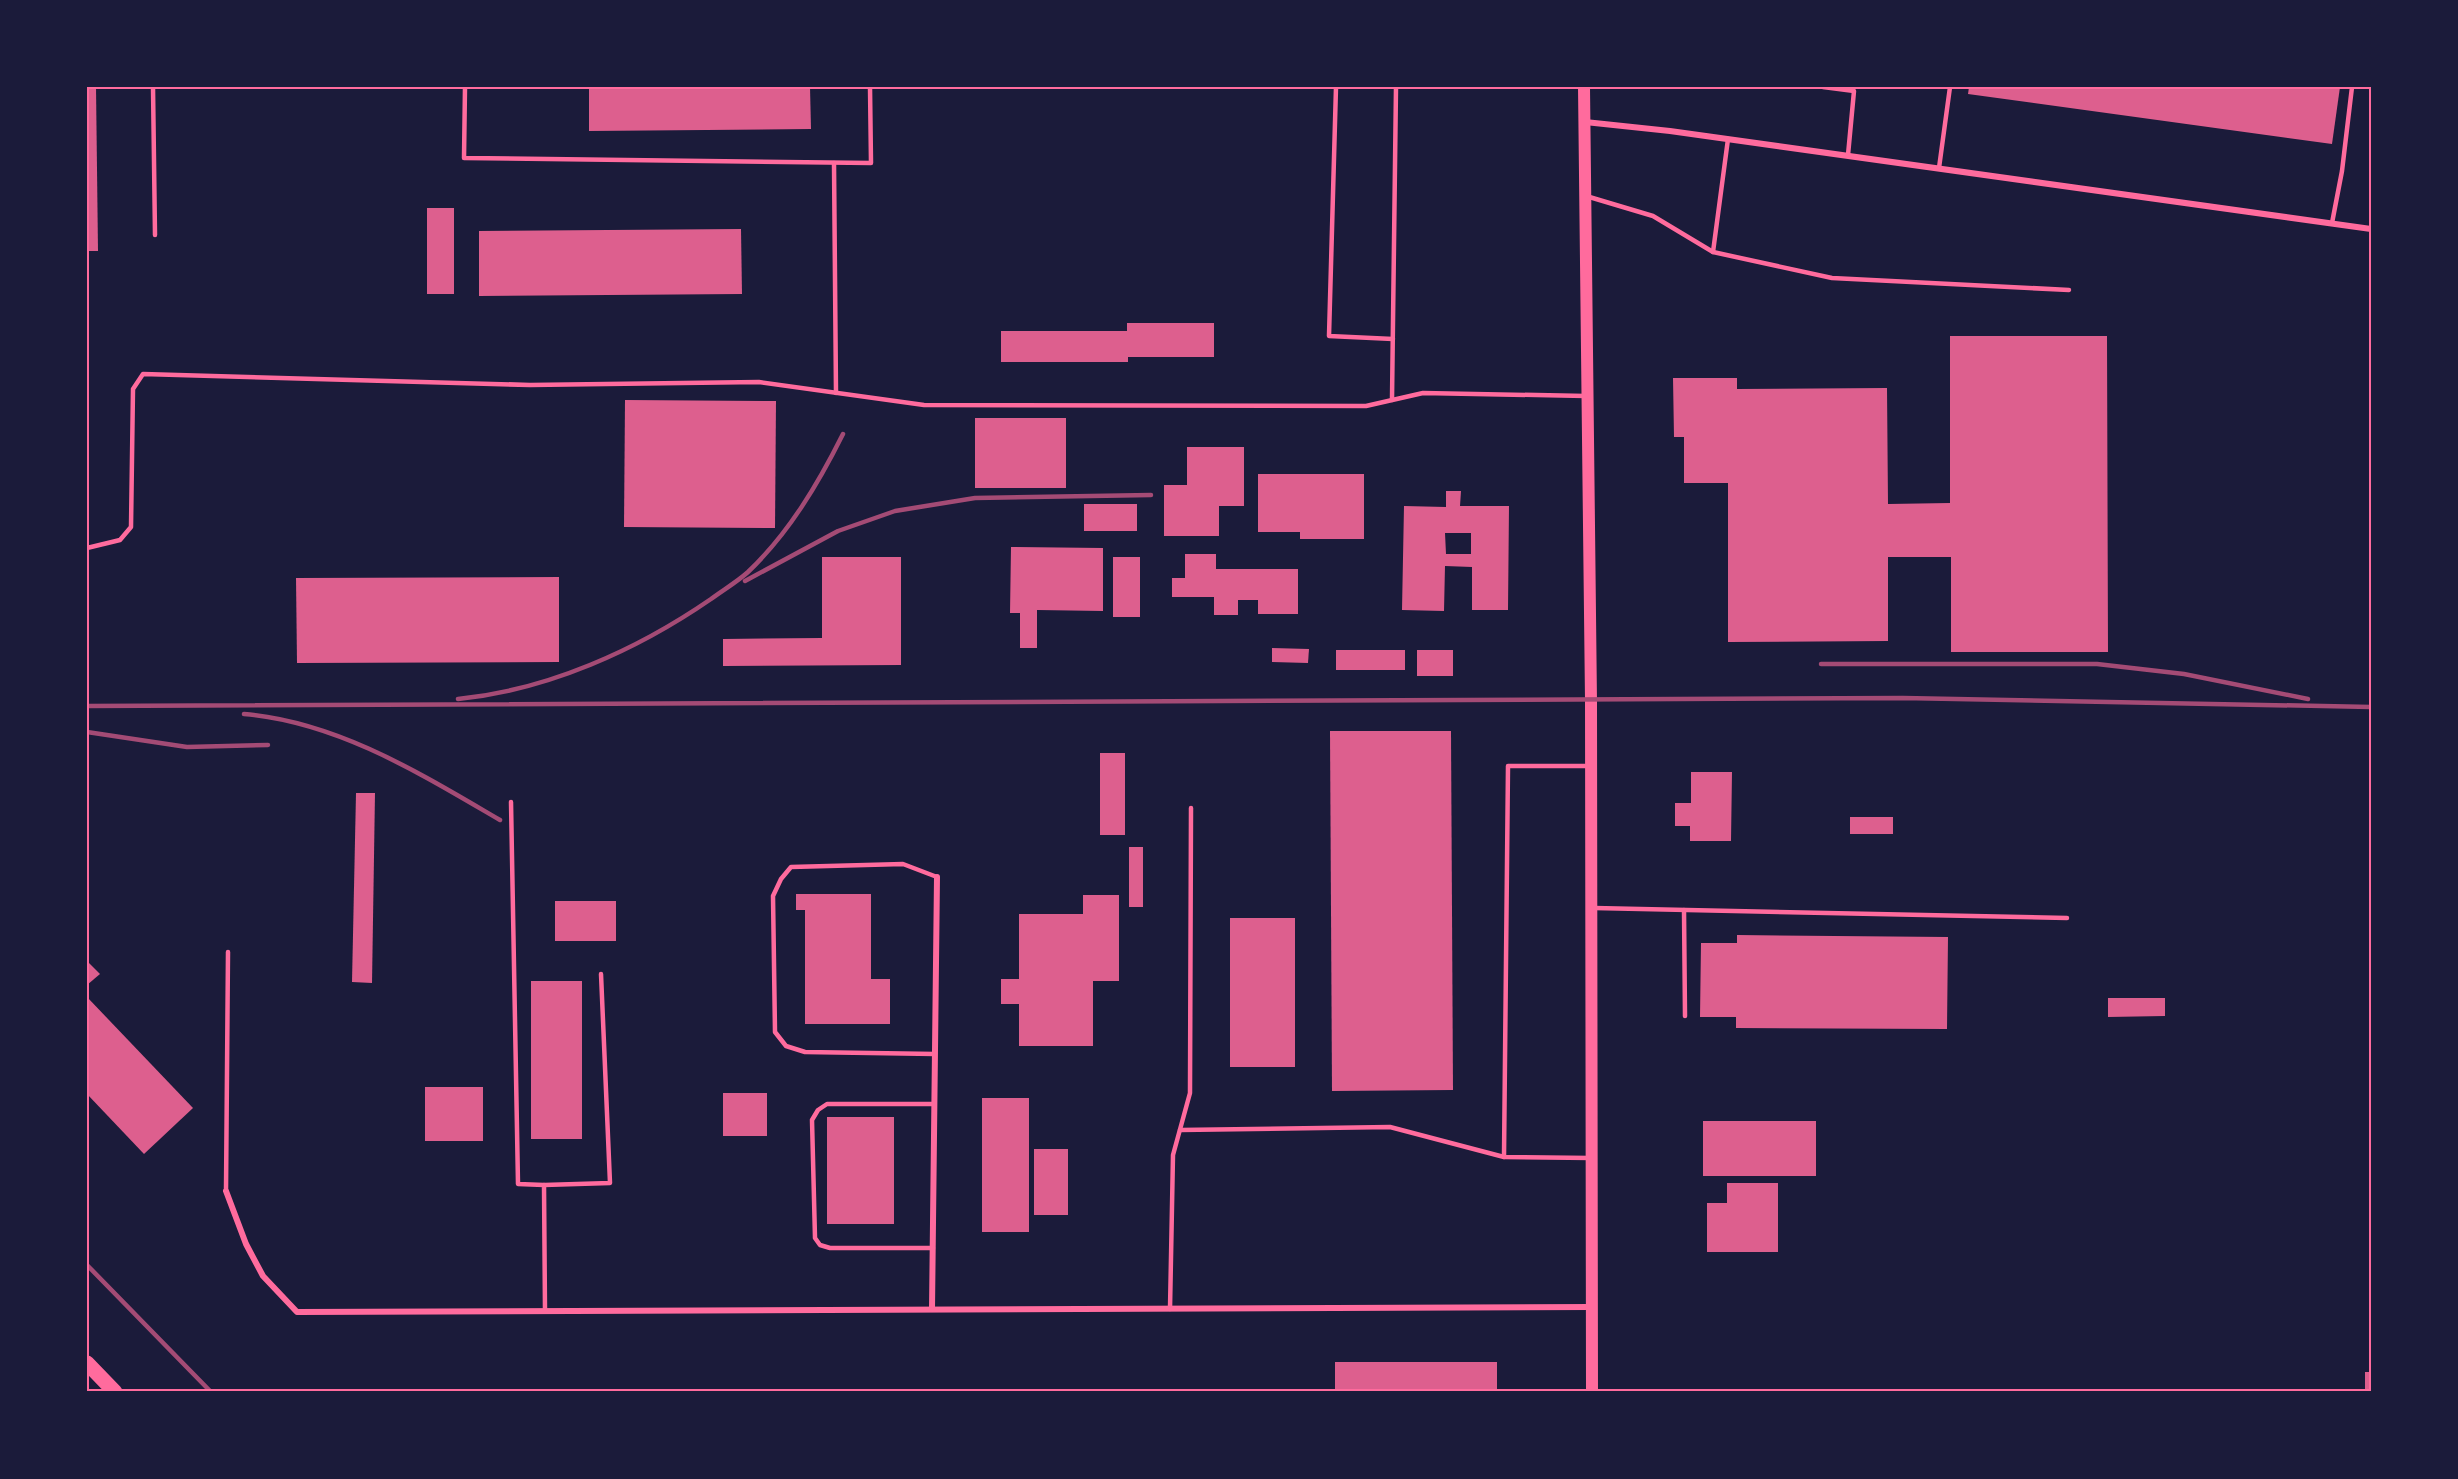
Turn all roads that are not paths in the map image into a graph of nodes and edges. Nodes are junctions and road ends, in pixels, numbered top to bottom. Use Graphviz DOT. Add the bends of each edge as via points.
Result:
graph roads {
  1 [pos="153,87"];
  2 [pos="465,87"];
  3 [pos="870,87"];
  4 [pos="1336,87"];
  5 [pos="1396,87"];
  6 [pos="1584,87"];
  7 [pos="1823,87"];
  8 [pos="1950,87"];
  9 [pos="2352,87"];
  10 [pos="1585,122"];
  11 [pos="1728,139"];
  12 [pos="1848,155"];
  13 [pos="834,163"];
  14 [pos="1939,168"];
  15 [pos="1586,196"];
  16 [pos="2332,223"];
  17 [pos="2371,229"];
  18 [pos="155,235"];
  19 [pos="1713,252"];
  20 [pos="2069,290"];
  21 [pos="1393,339"];
  22 [pos="836,393"];
  23 [pos="1588,396"];
  24 [pos="1392,400"];
  25 [pos="87,548"];
  26 [pos="1591,766"];
  27 [pos="511,802"];
  28 [pos="1191,808"];
  29 [pos="937,877"];
  30 [pos="1591,908"];
  31 [pos="1684,910"];
  32 [pos="2067,918"];
  33 [pos="228,952"];
  34 [pos="601,974"];
  35 [pos="1685,1016"];
  36 [pos="935,1054"];
  37 [pos="934,1104"];
  38 [pos="1180,1130"];
  39 [pos="1504,1157"];
  40 [pos="1592,1158"];
  41 [pos="544,1185"];
  42 [pos="226,1191"];
  43 [pos="933,1248"];
  44 [pos="1592,1308"];
  45 [pos="932,1309"];
  46 [pos="1170,1309"];
  47 [pos="545,1311"];
  48 [pos="87,1363"];
  49 [pos="115,1392"];
  50 [pos="1592,1392"];
  1 -- 18 [label="lane"];
  2 -- 13 [label="lane" via="464,158"];
  3 -- 13 [label="lane" via="871,163"];
  4 -- 21 [label="lane" via="1329,336"];
  5 -- 21 [label="lane"];
  6 -- 10 [label="main road"];
  7 -- 12 [label="lane" via="1854,91"];
  8 -- 14 [label="lane"];
  9 -- 16 [label="lane"];
  10 -- 11 [label="street"];
  10 -- 15 [label="main road"];
  11 -- 12 [label="street"];
  11 -- 19 [label="lane"];
  12 -- 14 [label="street"];
  13 -- 22 [label="lane"];
  14 -- 16 [label="street"];
  15 -- 19 [label="lane" via="1653,216"];
  15 -- 23 [label="main road"];
  16 -- 17 [label="street"];
  19 -- 20 [label="lane" via="1832,278"];
  21 -- 24 [label="lane"];
  22 -- 24 [label="lane" via="924,405 1366,406"];
  22 -- 25 [label="lane" via="759,382 530,385 143,374 133,389 131,527 120,540"];
  23 -- 24 [label="lane" via="1424,393"];
  23 -- 26 [label="main road"];
  26 -- 30 [label="main road"];
  26 -- 39 [label="lane" via="1508,766"];
  27 -- 41 [label="lane" via="518,1184"];
  28 -- 38 [label="lane" via="1190,1093"];
  29 -- 36 [label="street"];
  29 -- 36 [label="lane" via="903,864 791,867 773,896 775,1032 786,1046 806,1053"];
  30 -- 31 [label="lane"];
  30 -- 40 [label="main road"];
  31 -- 32 [label="lane"];
  31 -- 35 [label="lane"];
  33 -- 42 [label="lane"];
  34 -- 41 [label="lane" via="610,1183"];
  36 -- 37 [label="street"];
  37 -- 43 [label="street"];
  37 -- 43 [label="lane" via="828,1104 812,1120 815,1238 820,1245"];
  38 -- 39 [label="lane" via="1390,1127"];
  38 -- 46 [label="lane" via="1173,1155"];
  39 -- 40 [label="lane"];
  40 -- 44 [label="main road"];
  41 -- 47 [label="lane"];
  42 -- 47 [label="street" via="263,1276 297,1312"];
  43 -- 45 [label="street"];
  44 -- 46 [label="street"];
  44 -- 50 [label="main road"];
  45 -- 46 [label="street"];
  45 -- 47 [label="street"];
  48 -- 49 [label="main road"];
}
